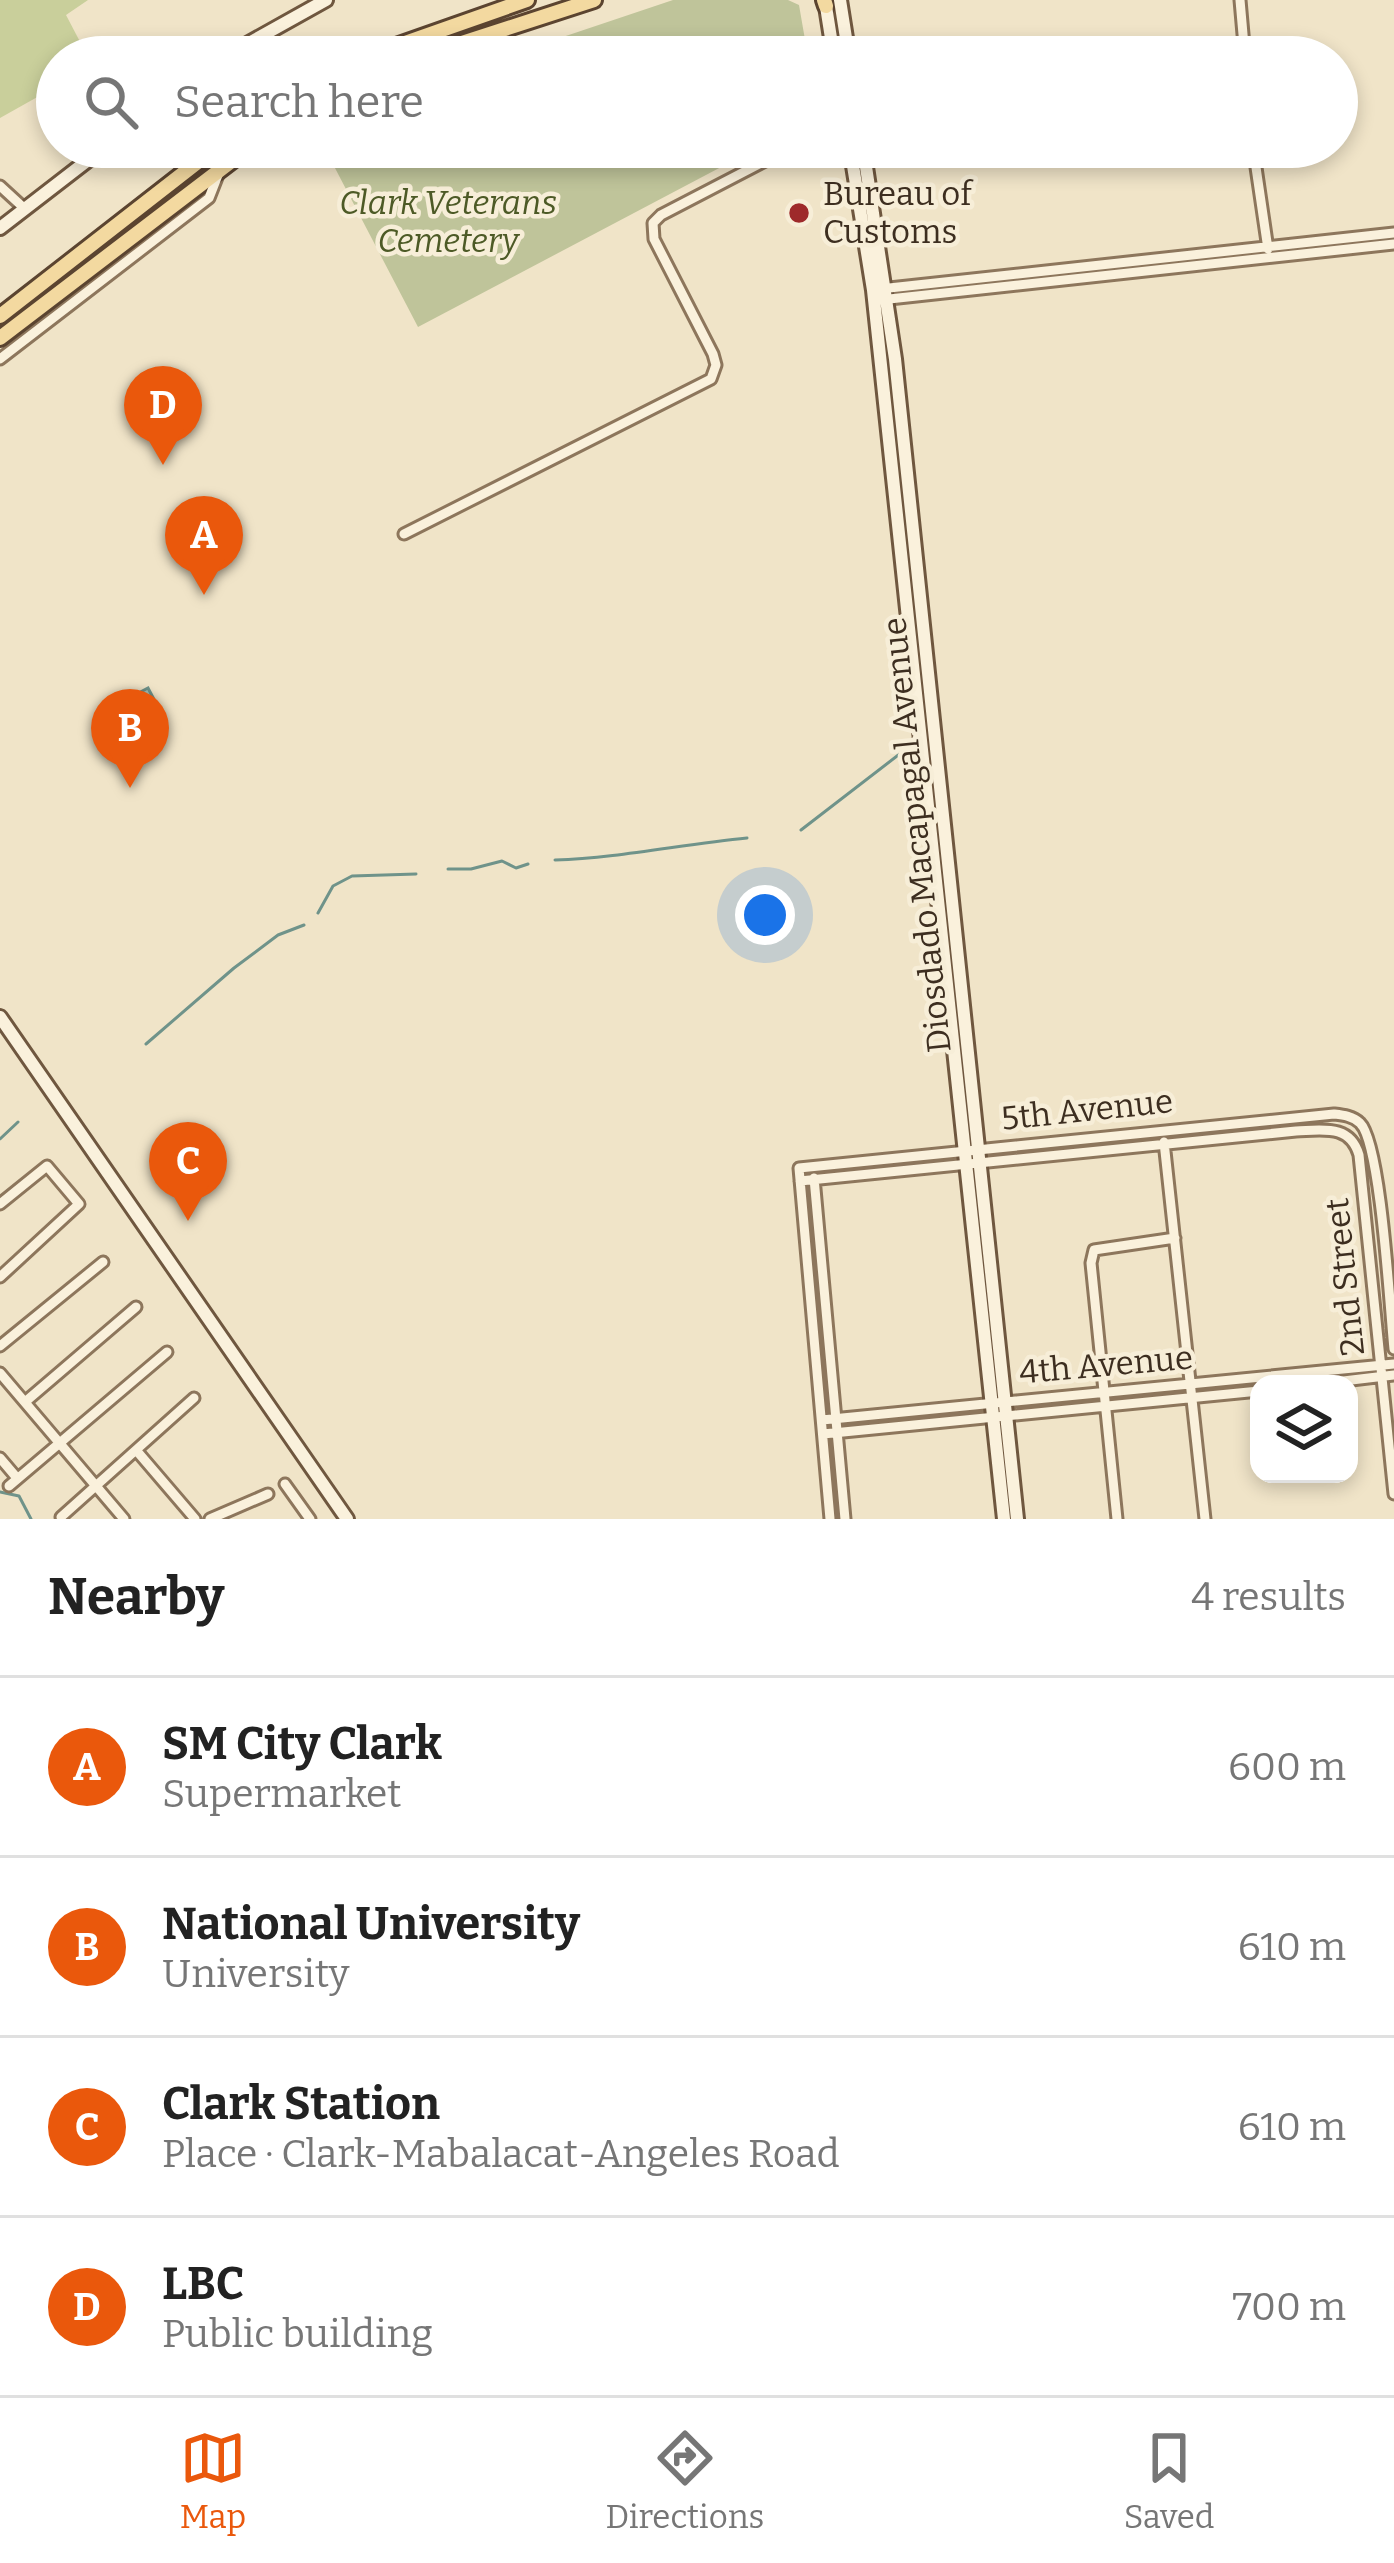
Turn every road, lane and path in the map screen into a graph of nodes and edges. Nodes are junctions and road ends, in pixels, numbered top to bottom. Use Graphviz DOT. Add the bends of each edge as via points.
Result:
graph roads {
  1 [pos="326,0"];
  2 [pos="526,0"];
  3 [pos="594,0"];
  4 [pos="1240,0"];
  5 [pos="828,1"];
  6 [pos="262,36"];
  7 [pos="424,36"];
  8 [pos="483,36"];
  9 [pos="832,36"];
  10 [pos="841,36"];
  11 [pos="1243,36"];
  12 [pos="77,168"];
  13 [pos="191,168"];
  14 [pos="752,168"];
  15 [pos="854,168"];
  16 [pos="865,168"];
  17 [pos="1256,168"];
  18 [pos="220,169"];
  19 [pos="0,186"];
  20 [pos="25,208"];
  21 [pos="0,228"];
  22 [pos="1394,233"];
  23 [pos="1394,244"];
  24 [pos="1268,252"];
  25 [pos="880,295"];
  26 [pos="64,299"];
  27 [pos="0,316"];
  28 [pos="0,338"];
  29 [pos="0,359"];
  30 [pos="404,534"];
  31 [pos="0,1017"];
  32 [pos="1162,1130"];
  33 [pos="1343,1132"];
  34 [pos="1370,1139"];
  35 [pos="1164,1144"];
  36 [pos="971,1156"];
  37 [pos="813,1166"];
  38 [pos="814,1180"];
  39 [pos="800,1181"];
  40 [pos="0,1204"];
  41 [pos="1379,1212"];
  42 [pos="1366,1214"];
  43 [pos="1175,1238"];
  44 [pos="103,1262"];
  45 [pos="1390,1272"];
  46 [pos="1372,1274"];
  47 [pos="0,1276"];
  48 [pos="136,1307"];
  49 [pos="0,1346"];
  50 [pos="1394,1348"];
  51 [pos="167,1352"];
  52 [pos="1394,1364"];
  53 [pos="1386,1372"];
  54 [pos="0,1373"];
  55 [pos="1346,1375"];
  56 [pos="1250,1381"];
  57 [pos="1191,1384"];
  58 [pos="1250,1392"];
  59 [pos="1105,1393"];
  60 [pos="194,1397"];
  61 [pos="1192,1398"];
  62 [pos="25,1402"];
  63 [pos="1106,1406"];
  64 [pos="999,1410"];
  65 [pos="837,1419"];
  66 [pos="822,1420"];
  67 [pos="838,1433"];
  68 [pos="823,1435"];
  69 [pos="59,1443"];
  70 [pos="136,1450"];
  71 [pos="0,1458"];
  72 [pos="285,1484"];
  73 [pos="97,1486"];
  74 [pos="1394,1493"];
  75 [pos="268,1494"];
  76 [pos="62,1517"];
  77 [pos="124,1519"];
  78 [pos="195,1519"];
  79 [pos="210,1519"];
  80 [pos="310,1519"];
  81 [pos="347,1519"];
  82 [pos="830,1519"];
  83 [pos="845,1519"];
  84 [pos="1004,1519"];
  85 [pos="1016,1519"];
  86 [pos="1118,1519"];
  87 [pos="1205,1519"];
  1 -- 6 [label="main road"];
  2 -- 7 [label="main road"];
  3 -- 8 [label="main road"];
  4 -- 11 [label="street"];
  5 -- 9 [label="main road"];
  5 -- 10 [label="main road"];
  12 -- 20 [label="main road"];
  13 -- 27 [label="main road"];
  14 -- 30 [label="street" via="653,223 715,360 711,379"];
  15 -- 25 [label="main road, Diosdado Macapagal Avenue"];
  16 -- 25 [label="main road, Diosdado Macapagal Avenue"];
  17 -- 24 [label="street"];
  18 -- 26 [label="main road"];
  18 -- 26 [label="street" via="209,198"];
  19 -- 20 [label="street"];
  20 -- 21 [label="main road"];
  22 -- 24 [label="street"];
  23 -- 24 [label="street"];
  24 -- 25 [label="street"];
  25 -- 36 [label="main road, Diosdado Macapagal Avenue"];
  26 -- 28 [label="main road"];
  26 -- 29 [label="street"];
  31 -- 81 [label="main road"];
  32 -- 34 [label="street, 5th Avenue" via="1334,1114 1361,1123"];
  32 -- 35 [label="street"];
  32 -- 36 [label="street, 5th Avenue"];
  33 -- 35 [label="street, 5th Avenue"];
  33 -- 42 [label="street, 2nd Street" via="1356,1145"];
  34 -- 41 [label="street, 2nd Street"];
  35 -- 36 [label="street, 5th Avenue"];
  35 -- 43 [label="street"];
  36 -- 37 [label="street, 5th Avenue"];
  36 -- 38 [label="street, 5th Avenue"];
  36 -- 64 [label="main road, Diosdado Macapagal Avenue"];
  37 -- 38 [label="street"];
  37 -- 39 [label="street, 5th Avenue" via="799,1168"];
  38 -- 39 [label="street, 5th Avenue"];
  38 -- 65 [label="street"];
  39 -- 66 [label="street"];
  40 -- 47 [label="street" via="47,1166 79,1204"];
  41 -- 42 [label="street"];
  41 -- 45 [label="street, 2nd Street"];
  42 -- 46 [label="street, 2nd Street"];
  43 -- 57 [label="street"];
  43 -- 59 [label="street" via="1094,1250"];
  44 -- 49 [label="street"];
  45 -- 46 [label="street"];
  45 -- 50 [label="street, 2nd Street"];
  46 -- 53 [label="street, 2nd Street"];
  48 -- 62 [label="street"];
  51 -- 69 [label="street"];
  52 -- 53 [label="street, 4th Avenue"];
  53 -- 55 [label="street, 4th Avenue"];
  53 -- 74 [label="street, 2nd Street"];
  54 -- 62 [label="street"];
  56 -- 57 [label="street, 4th Avenue"];
  57 -- 59 [label="street, 4th Avenue"];
  57 -- 61 [label="street"];
  58 -- 61 [label="street, 4th Avenue"];
  59 -- 63 [label="street"];
  59 -- 64 [label="street, 4th Avenue"];
  60 -- 70 [label="street"];
  61 -- 63 [label="street, 4th Avenue"];
  61 -- 87 [label="street"];
  62 -- 69 [label="street"];
  63 -- 64 [label="street, 4th Avenue"];
  63 -- 86 [label="street"];
  64 -- 65 [label="street, 4th Avenue"];
  64 -- 67 [label="street, 4th Avenue"];
  64 -- 84 [label="main road, Diosdado Macapagal Avenue"];
  64 -- 85 [label="main road, Diosdado Macapagal Avenue"];
  65 -- 66 [label="street, 4th Avenue"];
  65 -- 67 [label="street"];
  66 -- 68 [label="street"];
  67 -- 68 [label="street, 4th Avenue"];
  67 -- 83 [label="street"];
  68 -- 82 [label="street"];
  69 -- 71 [label="street" via="13,1482"];
  69 -- 73 [label="street"];
  70 -- 73 [label="street"];
  70 -- 78 [label="street"];
  72 -- 80 [label="street"];
  73 -- 76 [label="street"];
  73 -- 77 [label="street"];
  75 -- 79 [label="street"];
}
